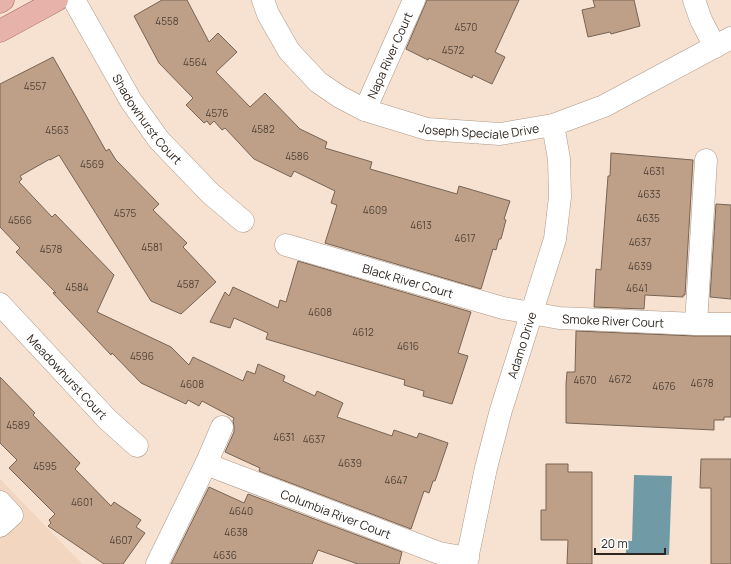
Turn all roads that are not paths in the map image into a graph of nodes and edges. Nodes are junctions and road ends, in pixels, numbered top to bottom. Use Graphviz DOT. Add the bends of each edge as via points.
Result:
graph roads {
  1 [pos="3,0"];
  2 [pos="57,0"];
  3 [pos="74,0"];
  4 [pos="263,0"];
  5 [pos="414,0"];
  6 [pos="694,0"];
  7 [pos="0,2"];
  8 [pos="0,31"];
  9 [pos="723,43"];
  10 [pos="365,110"];
  11 [pos="553,125"];
  12 [pos="706,160"];
  13 [pos="242,220"];
  14 [pos="286,244"];
  15 [pos="0,304"];
  16 [pos="531,313"];
  17 [pos="696,324"];
  18 [pos="731,324"];
  19 [pos="222,427"];
  20 [pos="137,446"];
  21 [pos="206,464"];
  22 [pos="0,502"];
  23 [pos="0,526"];
  24 [pos="467,561"];
  25 [pos="157,564"];
  1 -- 7 [label="main road"];
  2 -- 8 [label="main road"];
  3 -- 13 [label="street, Shadowhurst Court" via="131,102 159,140 210,193"];
  4 -- 10 [label="street, Joseph Speciale Drive" via="289,51 318,82"];
  5 -- 10 [label="street, Napa River Court"];
  6 -- 9 [label="street" via="702,20"];
  9 -- 11 [label="street, Joseph Speciale Drive" via="604,106"];
  10 -- 11 [label="street, Joseph Speciale Drive" via="427,129 500,134"];
  11 -- 16 [label="street, Adamo Drive" via="559,159 560,196 555,239"];
  12 -- 17 [label="street"];
  14 -- 16 [label="street, Black River Court" via="503,308"];
  15 -- 20 [label="street, Meadowhurst Court" via="107,419"];
  16 -- 17 [label="street, Smoke River Court" via="559,318"];
  16 -- 24 [label="street, Adamo Drive" via="500,410"];
  17 -- 18 [label="street, Smoke River Court"];
  19 -- 21 [label="street"];
  21 -- 24 [label="street, Columbia River Court" via="439,553"];
  21 -- 25 [label="street"];
  22 -- 23 [label="street" via="12,515"];
}
